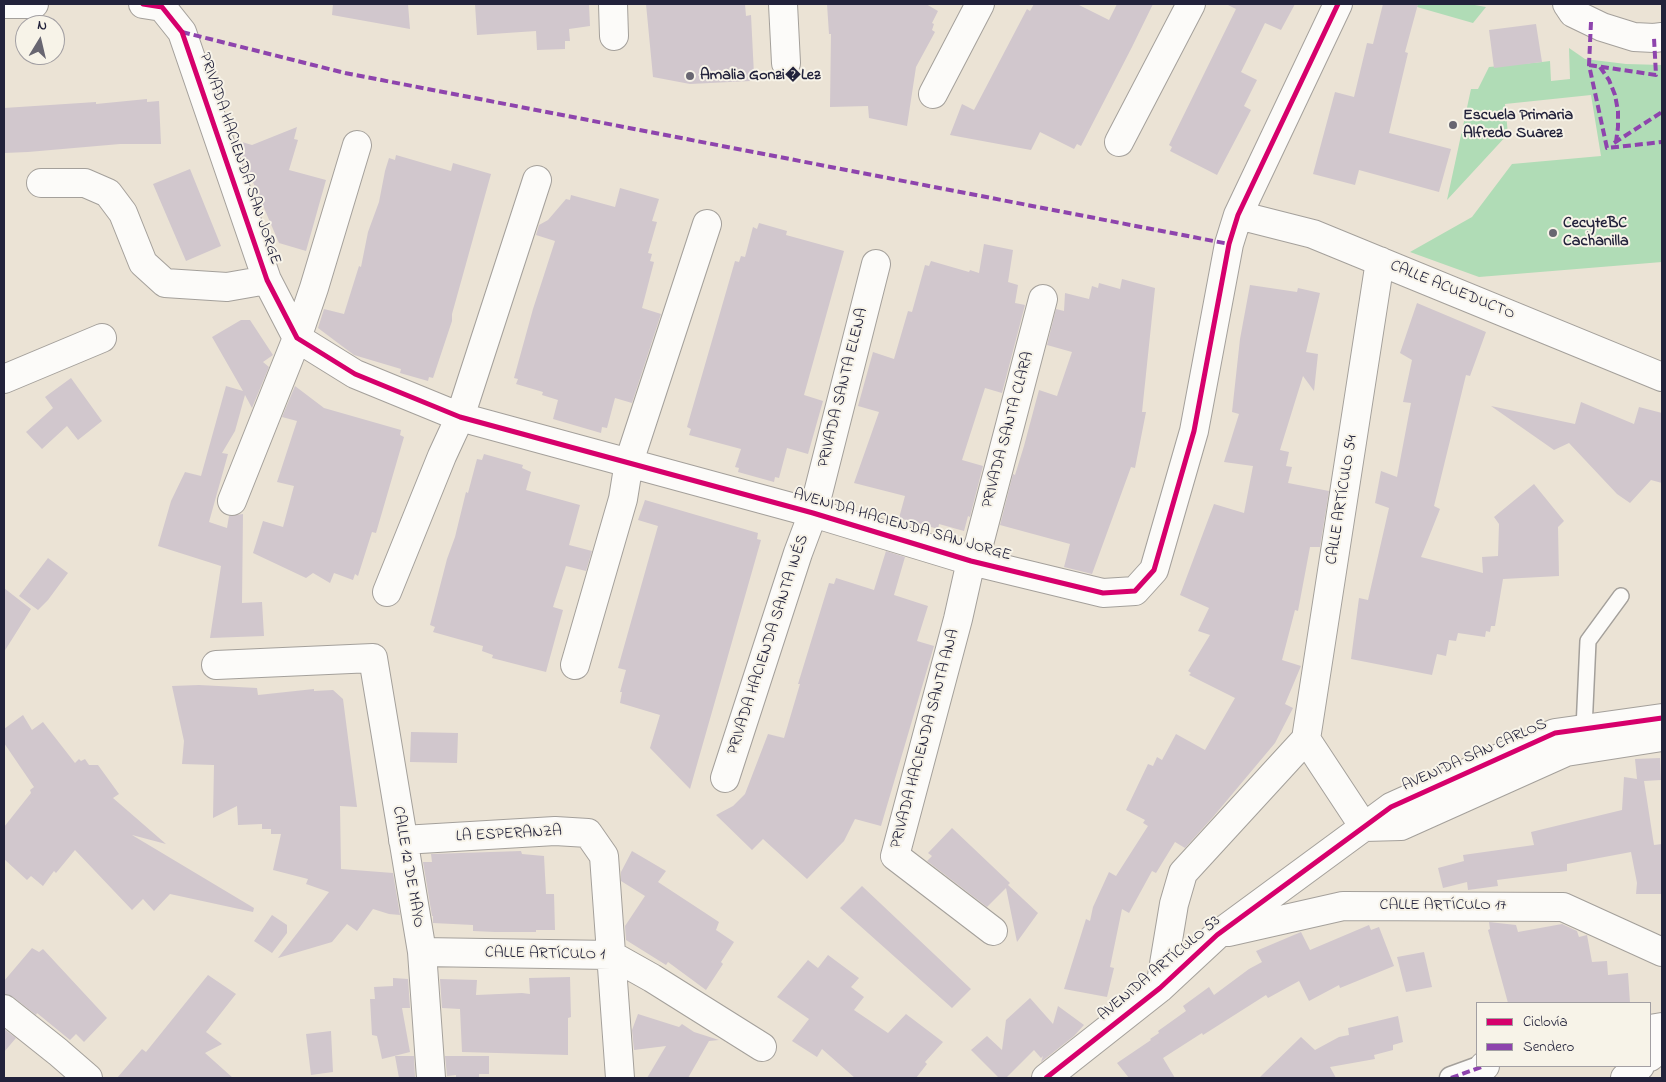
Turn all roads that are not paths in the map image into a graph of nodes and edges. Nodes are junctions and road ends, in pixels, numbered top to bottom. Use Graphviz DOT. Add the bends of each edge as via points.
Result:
graph roads {
  1 [pos="4,4"];
  2 [pos="34,4"];
  3 [pos="144,4"];
  4 [pos="613,4"];
  5 [pos="784,4"];
  6 [pos="980,4"];
  7 [pos="1191,4"];
  8 [pos="1338,4"];
  9 [pos="1567,4"];
  10 [pos="614,36"];
  11 [pos="1662,37"];
  12 [pos="786,62"];
  13 [pos="933,94"];
  14 [pos="1119,142"];
  15 [pos="357,146"];
  16 [pos="537,180"];
  17 [pos="41,182"];
  18 [pos="1238,215"];
  19 [pos="707,224"];
  20 [pos="1380,261"];
  21 [pos="876,264"];
  22 [pos="267,280"];
  23 [pos="1043,299"];
  24 [pos="102,338"];
  25 [pos="298,338"];
  26 [pos="1662,377"];
  27 [pos="4,379"];
  28 [pos="460,417"];
  29 [pos="629,462"];
  30 [pos="232,501"];
  31 [pos="813,513"];
  32 [pos="971,561"];
  33 [pos="387,592"];
  34 [pos="1622,596"];
  35 [pos="216,665"];
  36 [pos="575,665"];
  37 [pos="1662,718"];
  38 [pos="1584,729"];
  39 [pos="1662,737"];
  40 [pos="1306,739"];
  41 [pos="725,778"];
  42 [pos="1364,827"];
  43 [pos="403,840"];
  44 [pos="993,931"];
  45 [pos="1217,935"];
  46 [pos="422,952"];
  47 [pos="1662,952"];
  48 [pos="611,955"];
  49 [pos="1160,988"];
  50 [pos="4,1009"];
  51 [pos="1662,1046"];
  52 [pos="762,1047"];
  53 [pos="1651,1056"];
  54 [pos="1482,1067"];
  55 [pos="1639,1067"];
  56 [pos="88,1078"];
  57 [pos="432,1078"];
  58 [pos="620,1078"];
  59 [pos="1046,1078"];
  60 [pos="1451,1078"];
  61 [pos="1625,1078"];
  1 -- 2 [label="street"];
  3 -- 22 [label="street, PRIVADA HACIENDA SAN JORGE" via="162,7 182,32"];
  4 -- 10 [label="street"];
  5 -- 12 [label="street"];
  6 -- 13 [label="street"];
  7 -- 14 [label="street"];
  8 -- 18 [label="street, AVENIDA HACIENDA SAN JORGE"];
  9 -- 11 [label="street" via="1574,13 1602,28 1634,37"];
  15 -- 25 [label="street"];
  16 -- 28 [label="street"];
  17 -- 22 [label="street" via="85,183 108,193 123,214 143,262 165,284 227,287"];
  18 -- 20 [label="street, CALLE ACUEDUCTO" via="1313,234"];
  18 -- 32 [label="street, AVENIDA HACIENDA SAN JORGE" via="1229,244 1194,431 1154,570 1135,591 1103,593"];
  19 -- 29 [label="street"];
  20 -- 26 [label="street, CALLE ACUEDUCTO"];
  20 -- 40 [label="street, CALLE ARTÍCULO 54"];
  21 -- 31 [label="street, PRIVADA SANTA ELENA"];
  22 -- 25 [label="street, PRIVADA HACIENDA SAN JORGE"];
  23 -- 32 [label="street, PRIVADA SANTA CLARA" via="979,544"];
  24 -- 27 [label="street"];
  25 -- 28 [label="street, AVENIDA HACIENDA SAN JORGE" via="355,374"];
  25 -- 30 [label="street"];
  28 -- 29 [label="street, AVENIDA HACIENDA SAN JORGE"];
  28 -- 33 [label="street"];
  29 -- 31 [label="street, AVENIDA HACIENDA SAN JORGE"];
  29 -- 36 [label="street" via="623,500"];
  31 -- 32 [label="street, AVENIDA HACIENDA SAN JORGE"];
  31 -- 41 [label="street, PRIVADA HACIENDA SANTA INÉS"];
  32 -- 44 [label="street, PRIVADA HACIENDA SANTA ANA" via="895,856"];
  34 -- 38 [label="lane" via="1588,641"];
  35 -- 43 [label="street, CALLE 12 DE MAYO" via="373,658"];
  37 -- 38 [label="street, AVENIDA SAN CARLOS"];
  38 -- 42 [label="street, AVENIDA SAN CARLOS" via="1555,733 1391,807"];
  39 -- 42 [label="street, AVENIDA SAN CARLOS" via="1566,752 1401,826"];
  40 -- 42 [label="street"];
  40 -- 49 [label="street" via="1182,873"];
  42 -- 45 [label="street, AVENIDA ARTÍCULO 53"];
  43 -- 46 [label="street, CALLE 12 DE MAYO"];
  43 -- 48 [label="street, LA ESPERANZA" via="555,831 588,833 604,856"];
  45 -- 47 [label="street, CALLE ARTÍCULO 17" via="1342,906 1563,907"];
  45 -- 49 [label="street, AVENIDA ARTÍCULO 53"];
  46 -- 48 [label="street, CALLE ARTÍCULO 1"];
  46 -- 57 [label="street, CALLE 12 DE MAYO"];
  48 -- 52 [label="street, CALLE ARTÍCULO 1"];
  48 -- 58 [label="street"];
  49 -- 59 [label="street, AVENIDA ARTÍCULO 53"];
  50 -- 56 [label="street"];
  51 -- 53 [label="street"];
  54 -- 60 [label="street"];
  55 -- 61 [label="street"];
}
